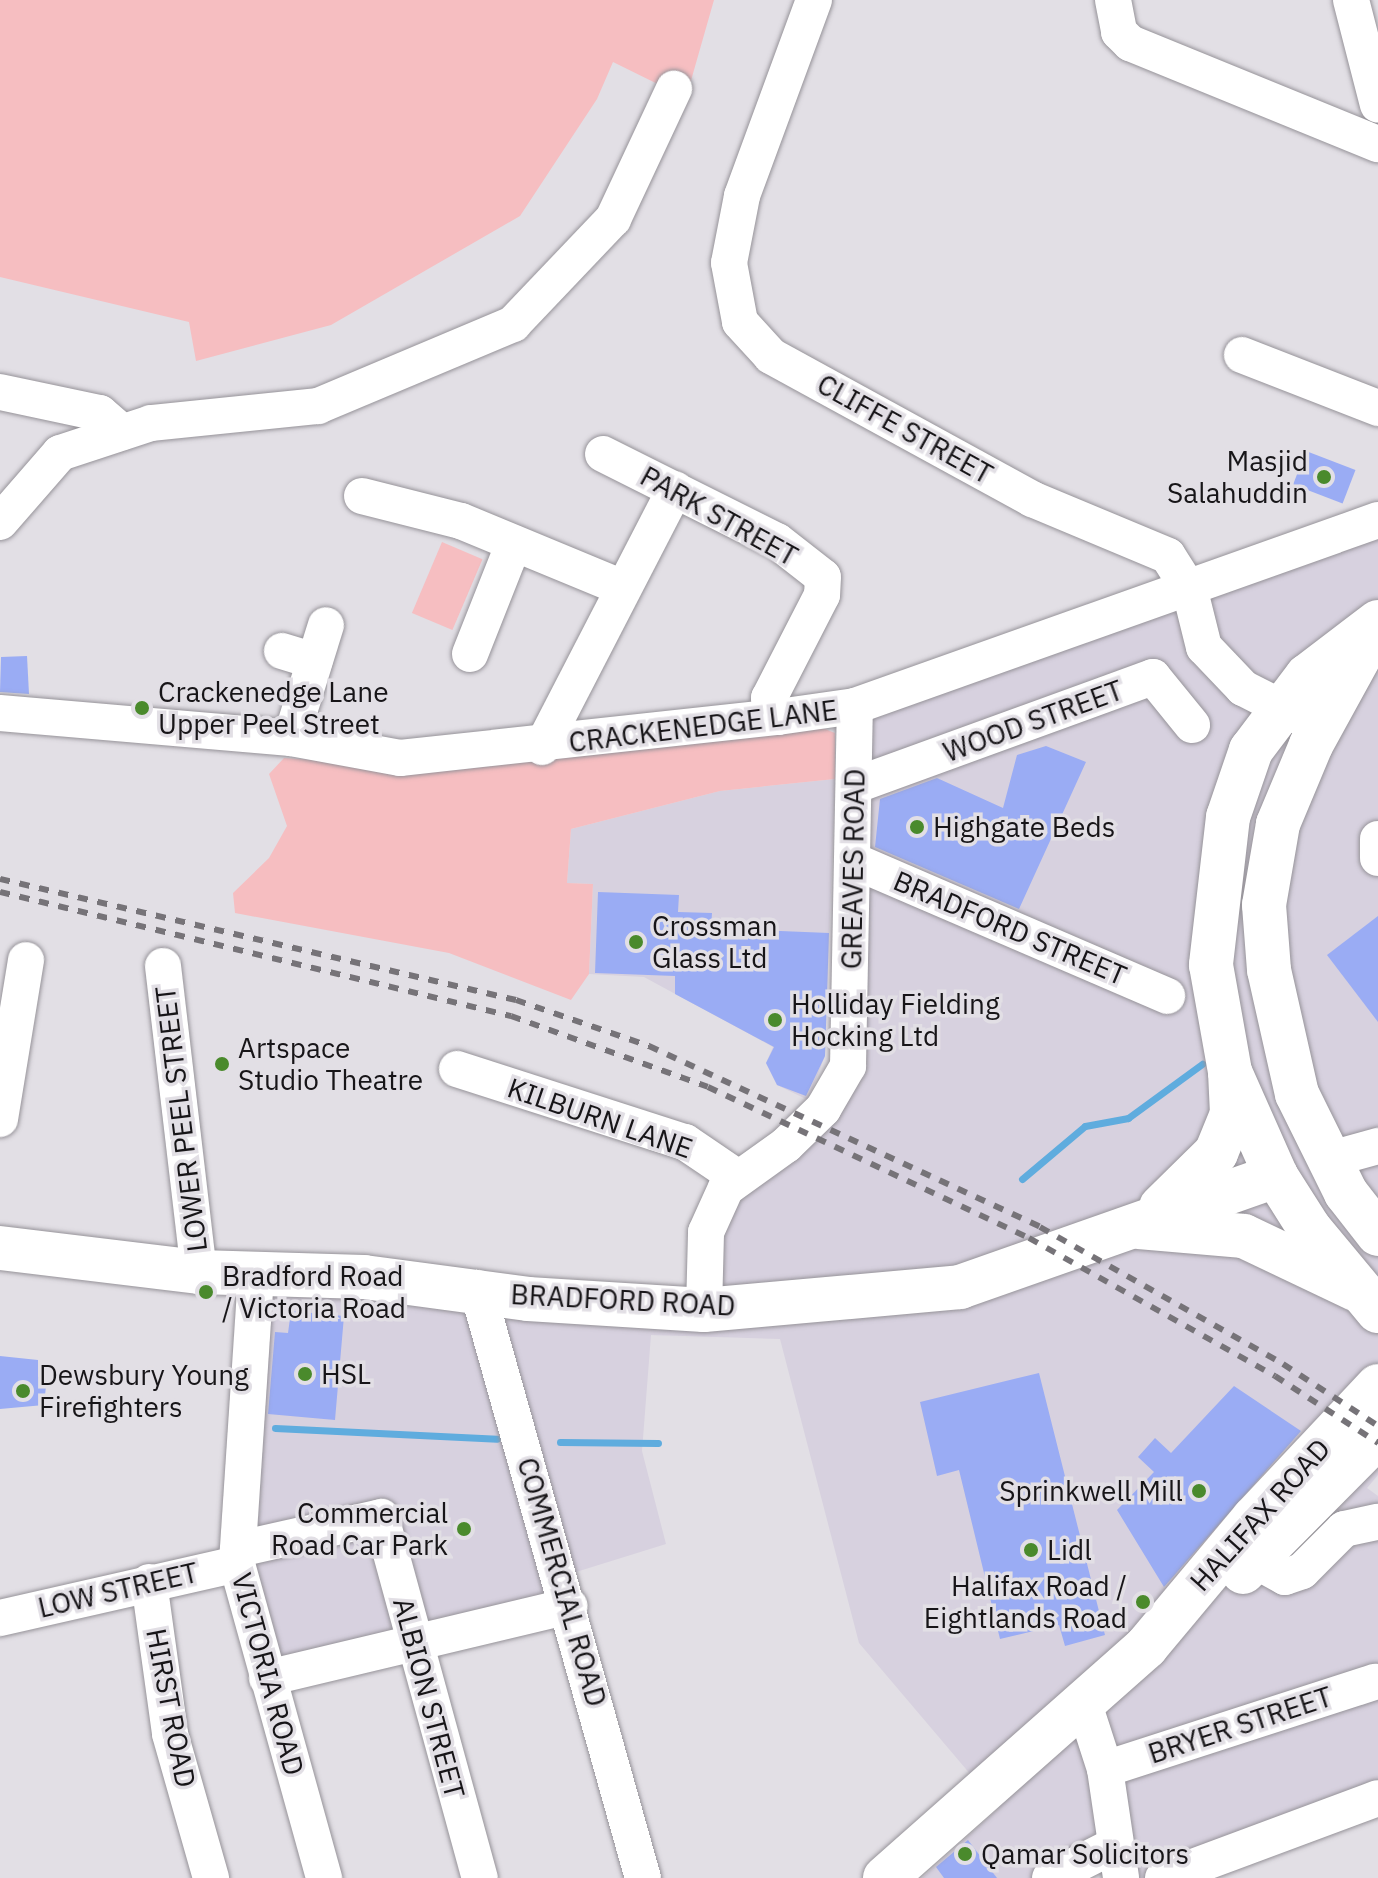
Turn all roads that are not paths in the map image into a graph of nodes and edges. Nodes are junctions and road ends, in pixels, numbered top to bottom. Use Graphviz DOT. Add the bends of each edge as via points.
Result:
graph roads {
  1 [pos="814,0"];
  2 [pos="1113,0"];
  3 [pos="1351,0"];
  4 [pos="674,89"];
  5 [pos="1378,105"];
  6 [pos="1378,144"];
  7 [pos="1242,355"];
  8 [pos="0,392"];
  9 [pos="1378,408"];
  10 [pos="122,432"];
  11 [pos="603,454"];
  12 [pos="675,489"];
  13 [pos="362,496"];
  14 [pos="1378,520"];
  15 [pos="0,522"];
  16 [pos="514,543"];
  17 [pos="623,588"];
  18 [pos="1190,591"];
  19 [pos="1378,622"];
  20 [pos="326,625"];
  21 [pos="470,654"];
  22 [pos="855,706"];
  23 [pos="1278,706"];
  24 [pos="0,713"];
  25 [pos="778,717"];
  26 [pos="1192,725"];
  27 [pos="1322,728"];
  28 [pos="291,738"];
  29 [pos="542,747"];
  30 [pos="856,785"];
  31 [pos="1378,839"];
  32 [pos="1378,858"];
  33 [pos="854,861"];
  34 [pos="26,960"];
  35 [pos="163,966"];
  36 [pos="1167,996"];
  37 [pos="457,1069"];
  38 [pos="1230,1072"];
  39 [pos="0,1119"];
  40 [pos="1378,1146"];
  41 [pos="1297,1176"];
  42 [pos="738,1178"];
  43 [pos="1148,1223"];
  44 [pos="1378,1234"];
  45 [pos="0,1248"];
  46 [pos="199,1272"];
  47 [pos="256,1276"];
  48 [pos="477,1288"];
  49 [pos="1366,1300"];
  50 [pos="704,1310"];
  51 [pos="1378,1386"];
  52 [pos="1378,1436"];
  53 [pos="381,1517"];
  54 [pos="1378,1522"];
  55 [pos="238,1556"];
  56 [pos="1264,1568"];
  57 [pos="149,1582"];
  58 [pos="570,1606"];
  59 [pos="0,1618"];
  60 [pos="413,1645"];
  61 [pos="1146,1647"];
  62 [pos="267,1678"];
  63 [pos="1375,1682"];
  64 [pos="1085,1707"];
  65 [pos="1105,1769"];
  66 [pos="1378,1798"];
  67 [pos="1118,1861"];
  68 [pos="211,1878"];
  69 [pos="324,1878"];
  70 [pos="480,1878"];
  71 [pos="643,1878"];
  72 [pos="885,1878"];
  73 [pos="1050,1878"];
  74 [pos="1163,1878"];
  1 -- 18 [label="street, CLIFFE STREET" via="742,196 729,263 740,322 771,356 1032,499 1168,556"];
  2 -- 6 [label="street" via="1119,32 1130,43"];
  3 -- 5 [label="street"];
  4 -- 10 [label="street" via="613,219 513,324 318,406 151,423"];
  7 -- 9 [label="street"];
  8 -- 10 [label="street" via="100,413"];
  10 -- 15 [label="street" via="60,453"];
  11 -- 12 [label="street, PARK STREET"];
  12 -- 17 [label="street"];
  12 -- 25 [label="street, PARK STREET" via="777,541 823,577 822,595 769,698"];
  13 -- 16 [label="street" via="461,521"];
  14 -- 18 [label="street, CRACKENEDGE LANE"];
  16 -- 17 [label="street"];
  16 -- 21 [label="street"];
  17 -- 29 [label="street"];
  18 -- 22 [label="street, CRACKENEDGE LANE"];
  18 -- 23 [label="street, CLIFFE STREET" via="1204,647 1243,688"];
  19 -- 23 [label="main road"];
  19 -- 27 [label="main road"];
  20 -- 28 [label="street" via="298,656"];
  22 -- 25 [label="street, CRACKENEDGE LANE"];
  22 -- 30 [label="street, GREAVES ROAD"];
  23 -- 27 [label="street, CLIFFE STREET"];
  23 -- 38 [label="main road" via="1251,750 1228,817 1215,897 1211,965"];
  24 -- 28 [label="street, CRACKENEDGE LANE"];
  25 -- 29 [label="street, CRACKENEDGE LANE"];
  26 -- 30 [label="street, WOOD STREET" via="1153,677"];
  27 -- 41 [label="main road" via="1278,824 1264,905 1269,970 1297,1094"];
  28 -- 29 [label="street, CRACKENEDGE LANE" via="400,758"];
  30 -- 33 [label="street, GREAVES ROAD"];
  31 -- 32 [label="street"];
  33 -- 36 [label="street, BRADFORD STREET"];
  33 -- 42 [label="street, GREAVES ROAD" via="848,1066 823,1109 786,1145"];
  34 -- 39 [label="street"];
  35 -- 46 [label="street, LOWER PEEL STREET"];
  37 -- 42 [label="street, KILBURN LANE" via="685,1142"];
  38 -- 41 [label="main road"];
  38 -- 43 [label="main road" via="1232,1114 1216,1153"];
  40 -- 41 [label="street, BRADFORD ROAD"];
  41 -- 43 [label="main road, BRADFORD ROAD"];
  41 -- 44 [label="main road"];
  41 -- 49 [label="main road"];
  42 -- 50 [label="street, GREAVES ROAD" via="726,1188 706,1232"];
  43 -- 49 [label="main road" via="1255,1240"];
  43 -- 50 [label="main road, BRADFORD ROAD" via="960,1287"];
  45 -- 46 [label="main road, BRADFORD ROAD"];
  46 -- 47 [label="main road, BRADFORD ROAD"];
  47 -- 48 [label="main road, BRADFORD ROAD"];
  47 -- 55 [label="street, VICTORIA ROAD"];
  48 -- 50 [label="main road, BRADFORD ROAD" via="528,1299"];
  48 -- 58 [label="street, COMMERCIAL ROAD"];
  51 -- 61 [label="main road, HALIFAX ROAD" via="1254,1518"];
  52 -- 56 [label="main road, HALIFAX ROAD"];
  53 -- 55 [label="street, LOW STREET"];
  53 -- 60 [label="street, ALBION STREET"];
  54 -- 56 [label="street" via="1344,1529 1302,1571"];
  55 -- 57 [label="street, LOW STREET"];
  55 -- 62 [label="street, VICTORIA ROAD"];
  56 -- 61 [label="main road, HALIFAX ROAD"];
  57 -- 59 [label="street, LOW STREET"];
  57 -- 68 [label="street, HIRST ROAD" via="170,1734"];
  58 -- 60 [label="street"];
  58 -- 71 [label="street, COMMERCIAL ROAD"];
  60 -- 62 [label="street"];
  60 -- 70 [label="street, ALBION STREET"];
  61 -- 64 [label="main road, HALIFAX ROAD"];
  62 -- 69 [label="street, VICTORIA ROAD"];
  63 -- 65 [label="street, BRYER STREET"];
  64 -- 65 [label="street"];
  64 -- 72 [label="main road, HALIFAX ROAD"];
  65 -- 67 [label="street"];
  66 -- 74 [label="street"];
  67 -- 73 [label="street"];
}
